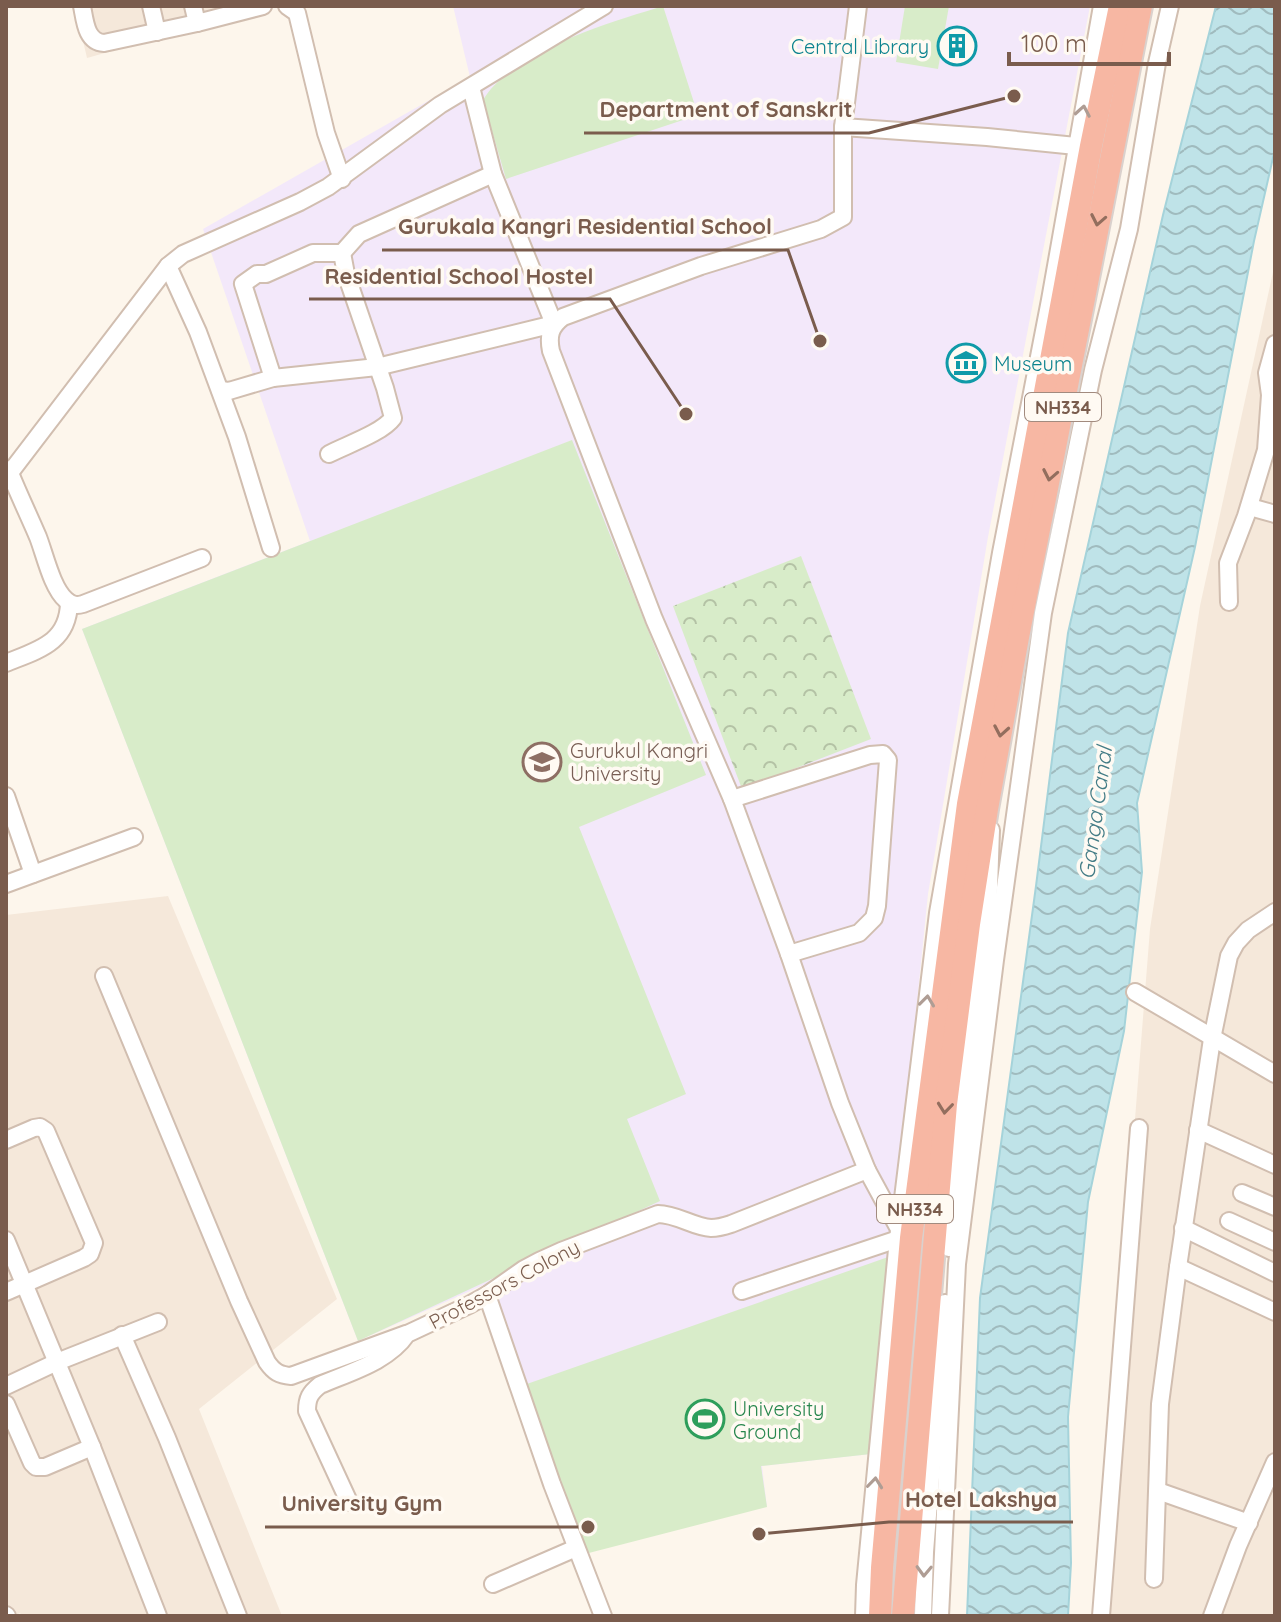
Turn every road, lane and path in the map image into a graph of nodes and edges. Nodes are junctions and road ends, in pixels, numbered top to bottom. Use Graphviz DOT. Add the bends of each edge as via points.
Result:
graph roads {
  1 [pos="82,6"];
  2 [pos="151,6"];
  3 [pos="193,6"];
  4 [pos="263,6"];
  5 [pos="287,6"];
  6 [pos="604,6"];
  7 [pos="858,6"];
  8 [pos="1102,6"];
  9 [pos="1120,6"];
  10 [pos="1141,6"];
  11 [pos="1170,6"];
  12 [pos="197,23"];
  13 [pos="157,32"];
  14 [pos="471,87"];
  15 [pos="843,127"];
  16 [pos="1076,146"];
  17 [pos="493,174"];
  18 [pos="342,179"];
  19 [pos="342,253"];
  20 [pos="168,266"];
  21 [pos="554,324"];
  22 [pos="1274,352"];
  23 [pos="377,367"];
  24 [pos="273,378"];
  25 [pos="220,390"];
  26 [pos="329,454"];
  27 [pos="7,473"];
  28 [pos="1250,507"];
  29 [pos="1275,514"];
  30 [pos="271,548"];
  31 [pos="202,558"];
  32 [pos="1229,602"];
  33 [pos="69,603"];
  34 [pos="6,663"];
  35 [pos="6,796"];
  36 [pos="989,797"];
  37 [pos="732,799"];
  38 [pos="134,837"];
  39 [pos="33,874"];
  40 [pos="6,884"];
  41 [pos="1275,912"];
  42 [pos="789,954"];
  43 [pos="104,976"];
  44 [pos="1135,992"];
  45 [pos="1212,1039"];
  46 [pos="1275,1074"];
  47 [pos="1139,1128"];
  48 [pos="1198,1130"];
  49 [pos="6,1140"];
  50 [pos="1275,1165"];
  51 [pos="867,1170"];
  52 [pos="1242,1193"];
  53 [pos="1275,1207"];
  54 [pos="1229,1221"];
  55 [pos="1183,1228"];
  56 [pos="899,1234"];
  57 [pos="6,1240"];
  58 [pos="1275,1242"];
  59 [pos="1178,1267"];
  60 [pos="1275,1273"];
  61 [pos="24,1285"];
  62 [pos="742,1291"];
  63 [pos="6,1292"];
  64 [pos="487,1295"];
  65 [pos="1275,1312"];
  66 [pos="158,1322"];
  67 [pos="407,1334"];
  68 [pos="122,1335"];
  69 [pos="57,1362"];
  70 [pos="6,1386"];
  71 [pos="6,1404"];
  72 [pos="92,1447"];
  73 [pos="1275,1462"];
  74 [pos="1158,1491"];
  75 [pos="349,1502"];
  76 [pos="1249,1523"];
  77 [pos="576,1548"];
  78 [pos="1154,1579"];
  79 [pos="493,1584"];
  80 [pos="158,1616"];
  81 [pos="238,1616"];
  82 [pos="603,1616"];
  83 [pos="864,1616"];
  84 [pos="880,1616"];
  85 [pos="903,1616"];
  86 [pos="923,1616"];
  87 [pos="940,1616"];
  88 [pos="1101,1616"];
  89 [pos="1212,1616"];
  1 -- 13 [label="street" via="91,39 97,43"];
  2 -- 13 [label="street"];
  3 -- 12 [label="street"];
  4 -- 12 [label="street"];
  5 -- 18 [label="street" via="297,13"];
  6 -- 14 [label="street"];
  7 -- 15 [label="street"];
  16 -- 8 [label="street, one-way"];
  9 -- 84 [label="highway, NH334" via="968,804 911,1238"];
  10 -- 36 [label="highway, NH334, one-way"];
  11 -- 87 [label="street" via="1129,229 1093,370 1043,613 957,1264"];
  12 -- 13 [label="street"];
  14 -- 17 [label="street"];
  14 -- 18 [label="street"];
  15 -- 16 [label="street"];
  15 -- 21 [label="street" via="843,217"];
  56 -- 16 [label="street, one-way" via="938,913"];
  17 -- 19 [label="street" via="359,234"];
  17 -- 21 [label="street"];
  18 -- 20 [label="street" via="203,243"];
  19 -- 23 [label="street"];
  19 -- 24 [label="street" via="313,253 243,284"];
  20 -- 25 [label="street"];
  20 -- 27 [label="street"];
  21 -- 23 [label="street"];
  21 -- 37 [label="street" via="548,337 551,351 654,619"];
  22 -- 28 [label="street" via="1267,373 1266,450"];
  23 -- 24 [label="street"];
  23 -- 26 [label="street" via="391,422"];
  24 -- 25 [label="street"];
  25 -- 30 [label="street"];
  27 -- 33 [label="street" via="57,588"];
  28 -- 29 [label="street"];
  28 -- 32 [label="street" via="1228,563"];
  31 -- 33 [label="street" via="83,604"];
  33 -- 34 [label="street" via="61,634"];
  35 -- 39 [label="street"];
  36 -- 85 [label="highway, NH334, one-way" via="946,1104"];
  36 -- 86 [label="street, one-way" via="988,917 952,1203"];
  37 -- 42 [label="street"];
  37 -- 42 [label="street" via="870,755 883,754 888,760 874,918 859,933"];
  38 -- 39 [label="street"];
  39 -- 40 [label="street"];
  41 -- 45 [label="street" via="1248,930 1229,956"];
  42 -- 51 [label="street"];
  43 -- 67 [label="street" via="273,1371 291,1376"];
  44 -- 45 [label="street"];
  45 -- 46 [label="street"];
  45 -- 48 [label="street"];
  47 -- 88 [label="street"];
  48 -- 50 [label="street"];
  48 -- 55 [label="street"];
  49 -- 61 [label="street" via="34,1128 46,1131 94,1243 90,1254"];
  51 -- 56 [label="street"];
  51 -- 64 [label="street, Professors Colony" via="721,1227 653,1215 539,1261"];
  52 -- 53 [label="street"];
  54 -- 58 [label="street"];
  55 -- 59 [label="street"];
  55 -- 60 [label="street"];
  56 -- 62 [label="street"];
  83 -- 56 [label="street, one-way"];
  57 -- 61 [label="street"];
  59 -- 65 [label="street"];
  59 -- 74 [label="street" via="1160,1404"];
  61 -- 63 [label="street"];
  61 -- 69 [label="street"];
  64 -- 67 [label="street, Professors Colony"];
  64 -- 77 [label="street"];
  66 -- 68 [label="street"];
  67 -- 75 [label="street, Professors Colony" via="387,1355 320,1385 307,1401"];
  68 -- 69 [label="street"];
  68 -- 81 [label="street"];
  69 -- 70 [label="street"];
  69 -- 72 [label="street"];
  71 -- 72 [label="street" via="36,1467"];
  72 -- 80 [label="street"];
  73 -- 76 [label="street"];
  74 -- 76 [label="street"];
  74 -- 78 [label="street"];
  76 -- 89 [label="street"];
  77 -- 79 [label="street"];
  77 -- 82 [label="street"];
}
